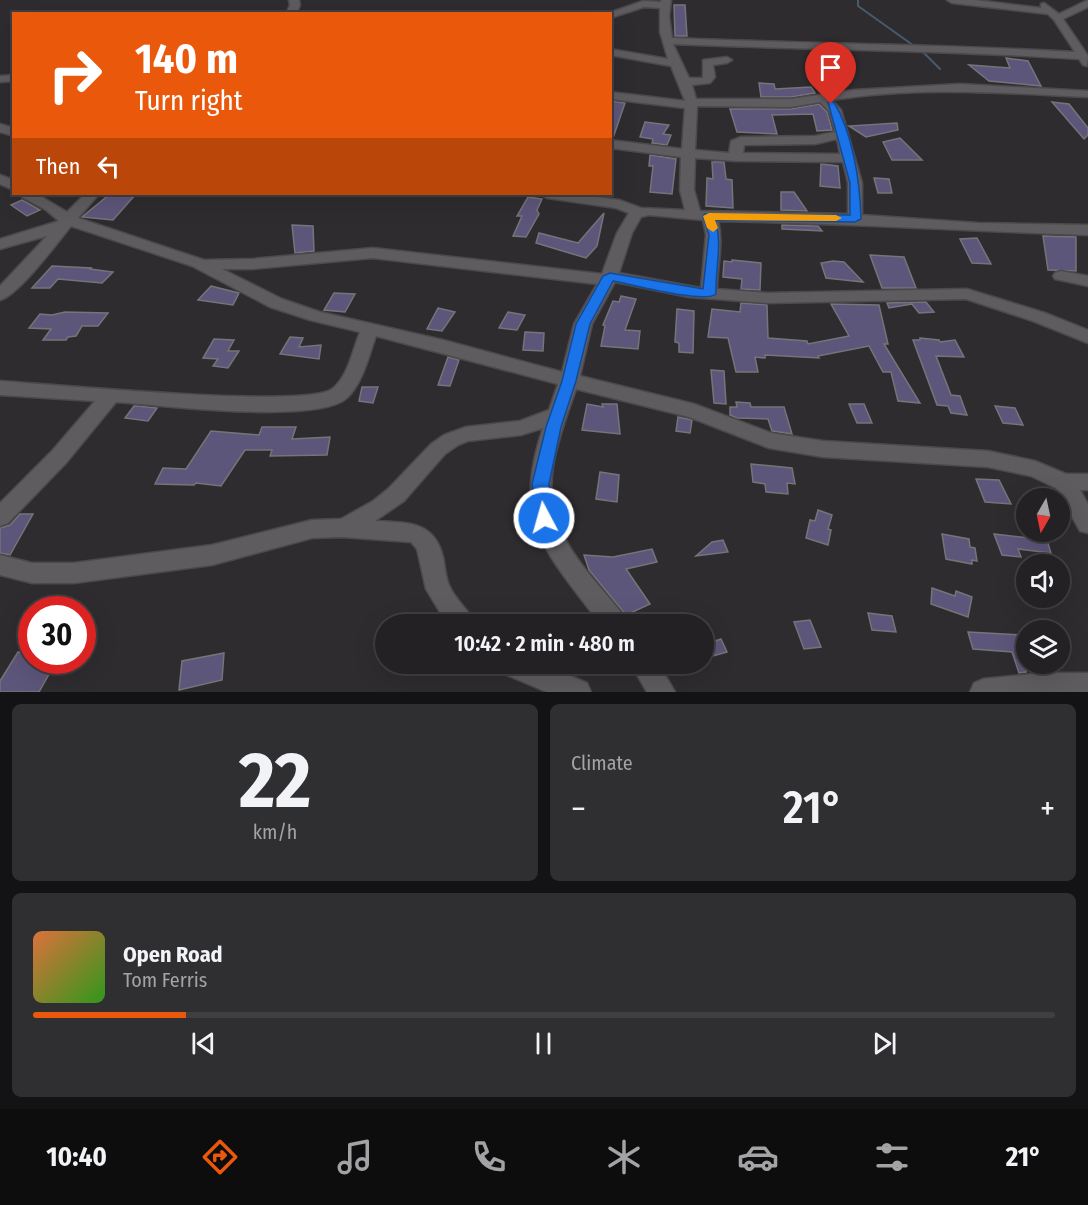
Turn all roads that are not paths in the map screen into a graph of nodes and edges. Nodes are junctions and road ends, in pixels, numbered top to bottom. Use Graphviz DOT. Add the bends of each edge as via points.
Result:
graph roads {
  1 [pos="952,0"];
  2 [pos="1037,0"];
  3 [pos="665,3"];
  4 [pos="1088,3"];
  5 [pos="612,14"];
  6 [pos="1055,15"];
  7 [pos="669,41"];
  8 [pos="612,52"];
  9 [pos="727,60"];
  10 [pos="1084,60"];
  11 [pos="675,63"];
  12 [pos="686,82"];
  13 [pos="1088,94"];
  14 [pos="612,95"];
  15 [pos="825,99"];
  16 [pos="691,104"];
  17 [pos="841,134"];
  18 [pos="612,144"];
  19 [pos="687,154"];
  20 [pos="736,157"];
  21 [pos="848,158"];
  22 [pos="29,195"];
  23 [pos="91,195"];
  24 [pos="553,195"];
  25 [pos="639,212"];
  26 [pos="701,216"];
  27 [pos="855,219"];
  28 [pos="64,223"];
  29 [pos="1088,230"];
  30 [pos="0,245"];
  31 [pos="42,250"];
  32 [pos="198,263"];
  33 [pos="1060,276"];
  34 [pos="609,278"];
  35 [pos="1088,281"];
  36 [pos="709,294"];
  37 [pos="0,295"];
  38 [pos="370,330"];
  39 [pos="1088,337"];
  40 [pos="569,381"];
  41 [pos="0,388"];
  42 [pos="111,395"];
  43 [pos="557,415"];
  44 [pos="1064,482"];
  45 [pos="1088,482"];
  46 [pos="0,518"];
  47 [pos="1088,524"];
  48 [pos="342,528"];
  49 [pos="0,564"];
  50 [pos="456,614"];
  51 [pos="607,614"];
  52 [pos="535,674"];
  53 [pos="650,674"];
  54 [pos="1088,686"];
  55 [pos="578,692"];
  56 [pos="662,692"];
  57 [pos="983,692"];
  1 -- 6 [label="street"];
  2 -- 6 [label="street"];
  3 -- 5 [label="street" via="642,4"];
  3 -- 7 [label="street" via="662,16"];
  4 -- 6 [label="street"];
  6 -- 10 [label="street"];
  7 -- 10 [label="street" via="1014,50"];
  7 -- 11 [label="street"];
  8 -- 11 [label="street"];
  9 -- 12 [label="street" via="707,62 706,81"];
  11 -- 12 [label="street"];
  12 -- 16 [label="street"];
  13 -- 15 [label="street" via="960,87 901,89"];
  14 -- 16 [label="street"];
  15 -- 16 [label="street"];
  15 -- 17 [label="street" via="835,110"];
  16 -- 19 [label="street"];
  17 -- 20 [label="street" via="815,140 741,141 735,144"];
  17 -- 21 [label="street"];
  18 -- 19 [label="street"];
  19 -- 20 [label="street"];
  19 -- 26 [label="street" via="688,196"];
  20 -- 21 [label="street"];
  21 -- 27 [label="street" via="856,194"];
  22 -- 28 [label="street" via="51,207"];
  23 -- 28 [label="street"];
  24 -- 25 [label="street" via="619,204"];
  25 -- 26 [label="street"];
  25 -- 34 [label="street" via="630,220"];
  26 -- 27 [label="street"];
  26 -- 36 [label="street" via="714,235"];
  27 -- 29 [label="street"];
  28 -- 30 [label="street"];
  28 -- 31 [label="street"];
  28 -- 32 [label="street"];
  30 -- 31 [label="street"];
  31 -- 37 [label="street"];
  32 -- 34 [label="street" via="252,264 373,253"];
  32 -- 38 [label="street" via="276,303"];
  33 -- 35 [label="street"];
  34 -- 36 [label="street"];
  34 -- 40 [label="street" via="583,324"];
  36 -- 39 [label="street" via="795,299 967,294"];
  38 -- 40 [label="street" via="480,355"];
  38 -- 42 [label="street" via="346,385 340,393 325,400 262,404"];
  40 -- 43 [label="street"];
  40 -- 44 [label="street" via="694,411 792,445 988,459 1035,469"];
  41 -- 42 [label="street"];
  42 -- 46 [label="street"];
  43 -- 48 [label="street" via="529,426 466,434 451,440 396,495"];
  43 -- 51 [label="street" via="541,484 544,518 570,565"];
  44 -- 45 [label="street"];
  44 -- 47 [label="street"];
  48 -- 49 [label="street" via="299,531 202,557 74,573 32,573"];
  48 -- 50 [label="street" via="420,535 431,556 438,588"];
  52 -- 55 [label="street"];
  53 -- 56 [label="street"];
  54 -- 57 [label="street"];
}
